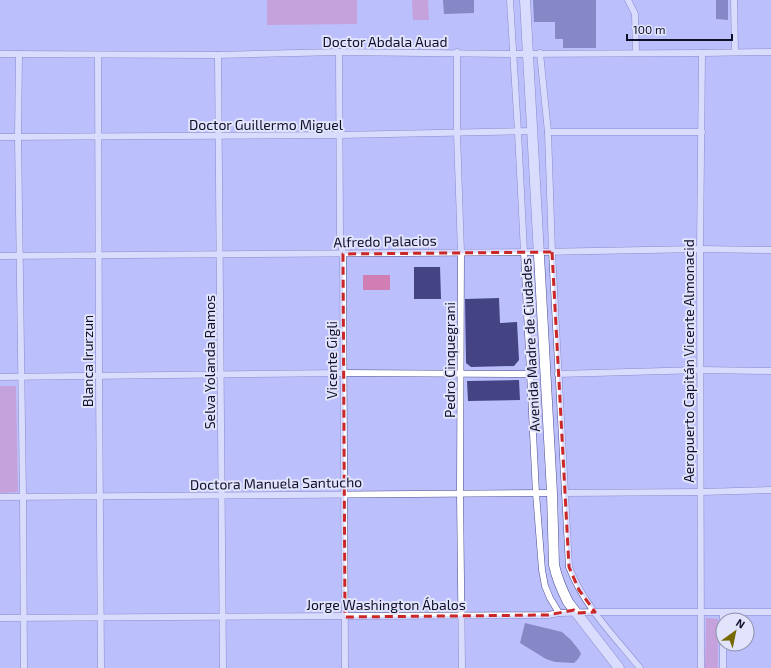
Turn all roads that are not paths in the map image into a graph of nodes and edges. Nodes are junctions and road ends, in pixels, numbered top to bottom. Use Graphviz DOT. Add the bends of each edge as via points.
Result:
graph roads {
  1 [pos="510,0"];
  2 [pos="525,0"];
  3 [pos="628,0"];
  4 [pos="734,0"];
  5 [pos="339,52"];
  6 [pos="457,52"];
  7 [pos="735,52"];
  8 [pos="771,52"];
  9 [pos="528,53"];
  10 [pos="540,53"];
  11 [pos="636,53"];
  12 [pos="702,53"];
  13 [pos="0,54"];
  14 [pos="19,54"];
  15 [pos="98,54"];
  16 [pos="512,54"];
  17 [pos="218,55"];
  18 [pos="532,131"];
  19 [pos="518,132"];
  20 [pos="548,132"];
  21 [pos="702,132"];
  22 [pos="457,133"];
  23 [pos="340,135"];
  24 [pos="98,136"];
  25 [pos="219,136"];
  26 [pos="0,137"];
  27 [pos="18,137"];
  28 [pos="700,249"];
  29 [pos="771,250"];
  30 [pos="461,252"];
  31 [pos="524,252"];
  32 [pos="538,252"];
  33 [pos="552,252"];
  34 [pos="343,254"];
  35 [pos="220,255"];
  36 [pos="0,256"];
  37 [pos="19,256"];
  38 [pos="98,256"];
  39 [pos="701,370"];
  40 [pos="771,371"];
  41 [pos="343,373"];
  42 [pos="461,374"];
  43 [pos="530,374"];
  44 [pos="558,374"];
  45 [pos="221,375"];
  46 [pos="98,376"];
  47 [pos="0,377"];
  48 [pos="21,377"];
  49 [pos="771,490"];
  50 [pos="701,492"];
  51 [pos="536,493"];
  52 [pos="552,493"];
  53 [pos="565,493"];
  54 [pos="343,494"];
  55 [pos="460,494"];
  56 [pos="222,495"];
  57 [pos="100,496"];
  58 [pos="0,497"];
  59 [pos="23,497"];
  60 [pos="595,612"];
  61 [pos="755,612"];
  62 [pos="771,612"];
  63 [pos="559,613"];
  64 [pos="576,613"];
  65 [pos="700,613"];
  66 [pos="715,613"];
  67 [pos="462,615"];
  68 [pos="101,617"];
  69 [pos="223,617"];
  70 [pos="345,617"];
  71 [pos="0,618"];
  72 [pos="24,618"];
  73 [pos="723,652"];
  74 [pos="24,668"];
  75 [pos="101,668"];
  76 [pos="224,668"];
  77 [pos="345,668"];
  78 [pos="462,668"];
  79 [pos="619,668"];
  80 [pos="640,668"];
  81 [pos="701,668"];
  82 [pos="723,668"];
  1 -- 16 [label="street"];
  2 -- 9 [label="main road, Avenida Madre de Ciudades"];
  3 -- 11 [label="street" via="635,14"];
  4 -- 7 [label="street"];
  5 -- 6 [label="street, Doctor Abdala Auad"];
  5 -- 17 [label="street, Doctor Abdala Auad"];
  5 -- 23 [label="street, Vicente Gigli"];
  6 -- 16 [label="street, Doctor Abdala Auad"];
  6 -- 22 [label="street, Pedro Cinquegrani"];
  7 -- 8 [label="street, Doctor Abdala Auad"];
  7 -- 12 [label="street, Doctor Abdala Auad"];
  9 -- 10 [label="street, Doctor Abdala Auad"];
  9 -- 16 [label="street, Doctor Abdala Auad"];
  9 -- 18 [label="main road, Avenida Madre de Ciudades"];
  10 -- 11 [label="street, Doctor Abdala Auad"];
  10 -- 20 [label="street"];
  11 -- 12 [label="street, Doctor Abdala Auad"];
  12 -- 21 [label="street, Aeropuerto Capitán Vicente Almonacid"];
  13 -- 14 [label="street, Doctor Abdala Auad"];
  14 -- 15 [label="street, Doctor Abdala Auad"];
  14 -- 27 [label="street"];
  15 -- 17 [label="street, Doctor Abdala Auad"];
  15 -- 24 [label="street, Blanca Irurzun"];
  16 -- 19 [label="street"];
  17 -- 25 [label="street, Selva Yolanda Ramos"];
  18 -- 19 [label="street, Doctor Guillermo Miguel"];
  18 -- 32 [label="main road, Avenida Madre de Ciudades"];
  19 -- 22 [label="street, Doctor Guillermo Miguel"];
  19 -- 31 [label="street"];
  20 -- 21 [label="street"];
  20 -- 33 [label="street"];
  21 -- 28 [label="street, Aeropuerto Capitán Vicente Almonacid"];
  22 -- 23 [label="street, Doctor Guillermo Miguel"];
  22 -- 30 [label="street, Pedro Cinquegrani"];
  23 -- 25 [label="street, Doctor Guillermo Miguel"];
  23 -- 34 [label="street, Vicente Gigli" via="340,238"];
  24 -- 25 [label="street, Doctor Guillermo Miguel"];
  24 -- 27 [label="street, Doctor Guillermo Miguel"];
  24 -- 38 [label="street, Blanca Irurzun"];
  25 -- 35 [label="street, Selva Yolanda Ramos"];
  26 -- 27 [label="street, Doctor Guillermo Miguel"];
  27 -- 37 [label="street"];
  28 -- 29 [label="street, Alfredo Palacios"];
  28 -- 33 [label="street, Alfredo Palacios"];
  28 -- 39 [label="street, Aeropuerto Capitán Vicente Almonacid"];
  30 -- 31 [label="street, Alfredo Palacios"];
  30 -- 34 [label="street, Alfredo Palacios"];
  30 -- 42 [label="street, Pedro Cinquegrani"];
  31 -- 32 [label="street, Alfredo Palacios"];
  31 -- 43 [label="street"];
  32 -- 33 [label="street, Alfredo Palacios"];
  32 -- 52 [label="main road, Avenida Madre de Ciudades"];
  33 -- 44 [label="street"];
  34 -- 35 [label="street, Alfredo Palacios"];
  34 -- 41 [label="street, Vicente Gigli"];
  35 -- 38 [label="street, Alfredo Palacios"];
  35 -- 45 [label="street, Selva Yolanda Ramos"];
  36 -- 37 [label="street, Alfredo Palacios"];
  37 -- 38 [label="street, Alfredo Palacios"];
  37 -- 48 [label="street"];
  38 -- 46 [label="street, Blanca Irurzun"];
  39 -- 40 [label="street"];
  39 -- 44 [label="street"];
  39 -- 50 [label="street, Aeropuerto Capitán Vicente Almonacid"];
  41 -- 42 [label="street"];
  41 -- 45 [label="street"];
  41 -- 54 [label="street, Vicente Gigli"];
  42 -- 43 [label="street"];
  42 -- 55 [label="street, Pedro Cinquegrani"];
  43 -- 51 [label="street"];
  44 -- 53 [label="street"];
  45 -- 46 [label="street"];
  45 -- 56 [label="street, Selva Yolanda Ramos"];
  46 -- 48 [label="street"];
  46 -- 57 [label="street, Blanca Irurzun"];
  47 -- 48 [label="street"];
  48 -- 59 [label="street"];
  49 -- 50 [label="street"];
  50 -- 53 [label="street"];
  50 -- 65 [label="street, Aeropuerto Capitán Vicente Almonacid"];
  51 -- 52 [label="street, Doctora Manuela Santucho"];
  51 -- 55 [label="street, Doctora Manuela Santucho"];
  51 -- 63 [label="street" via="545,586"];
  52 -- 64 [label="main road, Avenida Madre de Ciudades" via="556,575"];
  53 -- 60 [label="street" via="569,567 579,590"];
  54 -- 55 [label="street, Doctora Manuela Santucho"];
  54 -- 56 [label="street, Doctora Manuela Santucho"];
  54 -- 70 [label="street, Vicente Gigli"];
  55 -- 67 [label="street, Pedro Cinquegrani"];
  56 -- 57 [label="street, Doctora Manuela Santucho"];
  56 -- 69 [label="street, Selva Yolanda Ramos"];
  57 -- 59 [label="street, Doctora Manuela Santucho"];
  57 -- 68 [label="street, Blanca Irurzun"];
  58 -- 59 [label="street, Doctora Manuela Santucho"];
  59 -- 72 [label="street"];
  60 -- 64 [label="street, Jorge Washington Ábalos"];
  60 -- 65 [label="street, Jorge Washington Ábalos"];
  60 -- 80 [label="street"];
  61 -- 62 [label="street, Jorge Washington Ábalos"];
  63 -- 64 [label="street, Jorge Washington Ábalos"];
  63 -- 67 [label="street, Jorge Washington Ábalos"];
  64 -- 79 [label="main road, Avenida Madre de Ciudades"];
  65 -- 66 [label="street, Jorge Washington Ábalos"];
  65 -- 81 [label="street, Aeropuerto Capitán Vicente Almonacid"];
  67 -- 70 [label="street, Jorge Washington Ábalos"];
  67 -- 78 [label="street, Pedro Cinquegrani"];
  68 -- 69 [label="street, Jorge Washington Ábalos"];
  68 -- 72 [label="street, Jorge Washington Ábalos"];
  68 -- 75 [label="street, Blanca Irurzun"];
  69 -- 70 [label="street, Jorge Washington Ábalos"];
  69 -- 76 [label="street, Selva Yolanda Ramos"];
  70 -- 77 [label="street, Vicente Gigli"];
  71 -- 72 [label="street, Jorge Washington Ábalos"];
  72 -- 74 [label="street"];
  73 -- 82 [label="street"];
}
